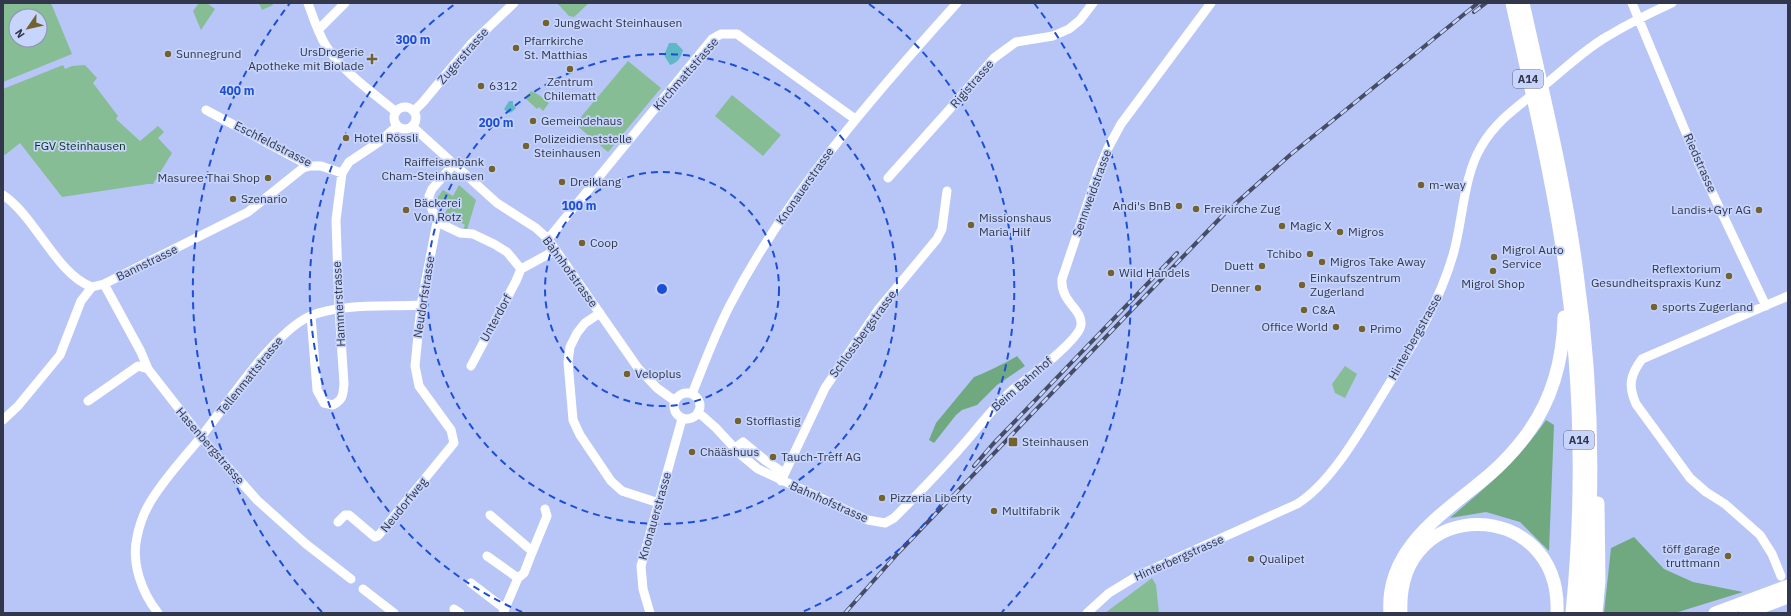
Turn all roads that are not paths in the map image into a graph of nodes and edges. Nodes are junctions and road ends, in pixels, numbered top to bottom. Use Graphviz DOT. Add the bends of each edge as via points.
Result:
graph roads {
  1 [pos="308,3"];
  2 [pos="345,3"];
  3 [pos="514,3"];
  4 [pos="957,3"];
  5 [pos="1093,3"];
  6 [pos="1211,3"];
  7 [pos="1512,3"];
  8 [pos="1523,3"];
  9 [pos="1632,3"];
  10 [pos="1672,3"];
  11 [pos="1639,19"];
  12 [pos="318,30"];
  13 [pos="206,110"];
  14 [pos="414,111"];
  15 [pos="396,112"];
  16 [pos="855,120"];
  17 [pos="397,126"];
  18 [pos="413,127"];
  19 [pos="454,164"];
  20 [pos="310,166"];
  21 [pos="342,174"];
  22 [pos="888,178"];
  23 [pos="947,191"];
  24 [pos="3,195"];
  25 [pos="437,222"];
  26 [pos="548,239"];
  27 [pos="556,250"];
  28 [pos="1565,268"];
  29 [pos="521,270"];
  30 [pos="104,284"];
  31 [pos="92,287"];
  32 [pos="1788,296"];
  33 [pos="421,305"];
  34 [pos="1766,306"];
  35 [pos="338,308"];
  36 [pos="1077,312"];
  37 [pos="600,313"];
  38 [pos="311,316"];
  39 [pos="1585,340"];
  40 [pos="471,366"];
  41 [pos="148,369"];
  42 [pos="692,394"];
  43 [pos="88,401"];
  44 [pos="675,401"];
  45 [pos="698,412"];
  46 [pos="682,419"];
  47 [pos="3,420"];
  48 [pos="451,430"];
  49 [pos="201,437"];
  50 [pos="954,454"];
  51 [pos="782,477"];
  52 [pos="659,503"];
  53 [pos="545,509"];
  54 [pos="490,515"];
  55 [pos="338,522"];
  56 [pos="532,551"];
  57 [pos="487,556"];
  58 [pos="518,578"];
  59 [pos="351,579"];
  60 [pos="1785,581"];
  61 [pos="471,583"];
  62 [pos="363,589"];
  63 [pos="1788,597"];
  64 [pos="1749,609"];
  65 [pos="504,611"];
  66 [pos="158,613"];
  67 [pos="394,613"];
  68 [pos="650,613"];
  69 [pos="1087,613"];
  70 [pos="1390,613"];
  71 [pos="1401,613"];
  72 [pos="1557,613"];
  73 [pos="1572,613"];
  74 [pos="1583,613"];
  75 [pos="1596,613"];
  76 [pos="1715,613"];
  77 [pos="1727,613"];
  1 -- 12 [label="street"];
  2 -- 12 [label="street"];
  3 -- 14 [label="street, Zugerstrasse" via="472,43"];
  4 -- 16 [label="street, Knonauerstrasse"];
  5 -- 22 [label="street, Rigistrasse" via="1069,29 1053,36 1016,42 994,58"];
  6 -- 36 [label="street, Sennweidstrasse" via="1121,124 1108,148 1062,279 1064,295"];
  7 -- 28 [label="highway, A14" via="1550,181"];
  8 -- 39 [label="highway, A14" via="1573,242"];
  9 -- 11 [label="street, Riedstrasse"];
  10 -- 11 [label="street, Hinterbergstrasse"];
  11 -- 34 [label="street, Riedstrasse" via="1701,170"];
  11 -- 69 [label="street, Hinterbergstrasse" via="1607,36 1525,100 1500,121 1478,152 1469,180 1453,254 1437,301 1358,434 1320,484 1297,504 1137,576 1109,593"];
  12 -- 15 [label="street" via="326,45 348,71"];
  13 -- 20 [label="street, Eschfeldstrasse"];
  14 -- 15 [label="street" via="406,107"];
  14 -- 18 [label="street" via="417,120"];
  15 -- 17 [label="street" via="394,121"];
  16 -- 26 [label="street, Kirchmattstrasse" via="737,34 721,34 712,39"];
  16 -- 42 [label="street, Knonauerstrasse" via="806,182 751,267 712,342"];
  17 -- 18 [label="street" via="406,130"];
  17 -- 21 [label="street, Hammerstrasse" via="379,142 348,162"];
  18 -- 19 [label="street, Bahnhofstrasse"];
  19 -- 25 [label="street" via="429,196"];
  19 -- 26 [label="street, Bahnhofstrasse" via="496,203 536,228"];
  20 -- 21 [label="street, Eschfeldstrasse" via="321,166"];
  20 -- 30 [label="street, Bannstrasse" via="303,168 248,212"];
  21 -- 35 [label="street, Hammerstrasse" via="336,220"];
  23 -- 51 [label="street, Schlossbergstrasse" via="942,229 937,239 878,310 826,385"];
  24 -- 31 [label="street" via="20,211 75,278"];
  25 -- 29 [label="street" via="460,234 473,234 489,241 507,252"];
  25 -- 33 [label="street, Neudorfstrasse"];
  26 -- 27 [label="street, Bahnhofstrasse"];
  27 -- 29 [label="street"];
  27 -- 37 [label="street, Bahnhofstrasse"];
  28 -- 70 [label="highway" via="1562,346 1557,376 1546,403 1527,435 1505,460 1432,522 1411,544 1393,580"];
  28 -- 73 [label="highway, A14" via="1575,357 1579,441 1578,529"];
  29 -- 40 [label="street, Unterdorf"];
  30 -- 31 [label="street, Bannstrasse"];
  30 -- 41 [label="street, Hasenbergstrasse" via="142,352"];
  31 -- 47 [label="street" via="81,301 60,355 18,406"];
  32 -- 34 [label="street"];
  33 -- 35 [label="street, Tellenmattstrasse"];
  33 -- 48 [label="street, Neudorfstrasse" via="415,366 417,380"];
  34 -- 60 [label="street" via="1642,360 1630,381 1631,394 1636,404 1690,478 1760,534"];
  35 -- 38 [label="street, Tellenmattstrasse"];
  35 -- 38 [label="street, Hammerstrasse" via="344,390 340,401 333,405 324,403 317,390"];
  36 -- 50 [label="street, Beim Bahnhof" via="1081,325 1076,334 1034,375 1002,400"];
  37 -- 44 [label="street, Bahnhofstrasse" via="638,368 657,388"];
  37 -- 52 [label="street" via="577,333 570,347 568,362 573,420 611,481 622,491"];
  38 -- 49 [label="street, Tellenmattstrasse" via="282,336"];
  39 -- 74 [label="highway, A14" via="1590,479"];
  39 -- 75 [label="highway" via="1592,383 1596,446 1599,552"];
  41 -- 43 [label="street" via="138,366"];
  41 -- 49 [label="street, Hasenbergstrasse"];
  42 -- 44 [label="street" via="682,394"];
  42 -- 45 [label="street" via="699,403"];
  44 -- 46 [label="street" via="675,412"];
  45 -- 46 [label="street" via="693,418"];
  45 -- 51 [label="street, Bahnhofstrasse" via="751,464"];
  46 -- 52 [label="street, Knonauerstrasse"];
  48 -- 55 [label="street, Neudorfweg" via="454,443 451,448 378,536 375,537 349,515 345,515"];
  49 -- 59 [label="street, Hasenbergstrasse" via="257,500 306,544"];
  49 -- 66 [label="street, Tellenmattstrasse" via="149,505 137,537 134,557 139,576 151,604"];
  50 -- 51 [label="street, Bahnhofstrasse" via="894,518 885,523 868,520"];
  52 -- 68 [label="street, Knonauerstrasse" via="641,566 643,590"];
  53 -- 56 [label="street" via="547,516"];
  54 -- 56 [label="street"];
  56 -- 58 [label="street" via="524,573"];
  57 -- 58 [label="street"];
  58 -- 65 [label="street"];
  60 -- 64 [label="highway"];
  61 -- 65 [label="street"];
  62 -- 67 [label="street"];
  63 -- 64 [label="highway"];
  64 -- 76 [label="highway"];
  64 -- 77 [label="highway"];
  71 -- 72 [label="highway" via="1401,588 1405,574 1418,552 1445,531 1462,525 1481,523 1512,531 1535,549 1544,560 1552,580"];
}
